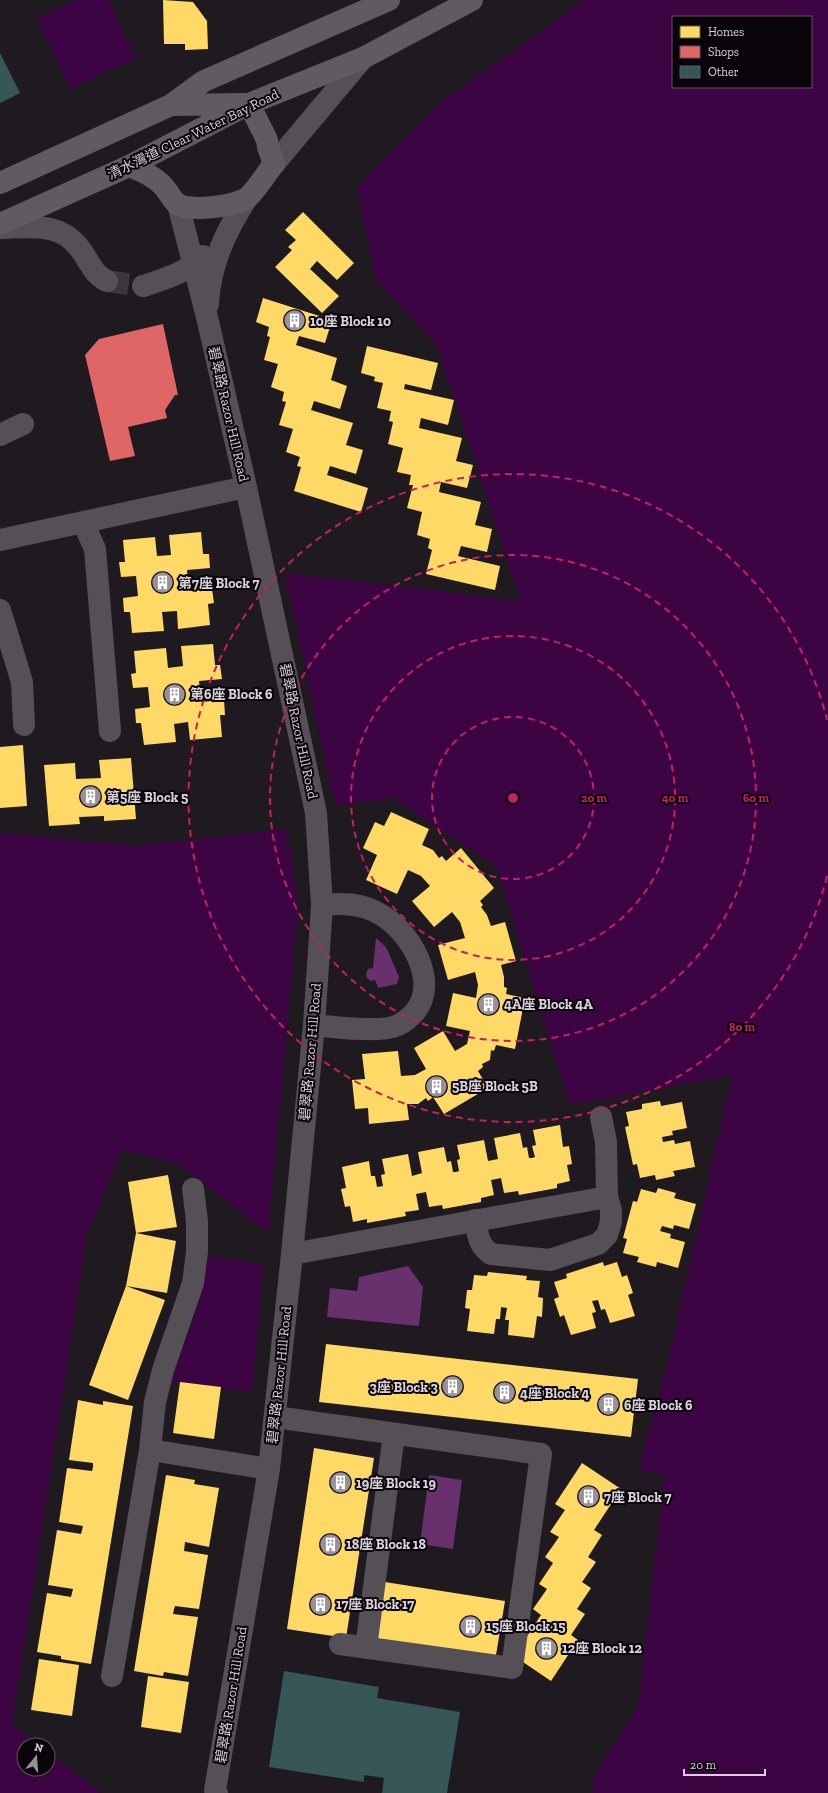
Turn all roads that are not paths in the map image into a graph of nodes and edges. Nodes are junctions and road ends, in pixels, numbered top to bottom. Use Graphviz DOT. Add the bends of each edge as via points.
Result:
graph roads {
  1 [pos="389,0"];
  2 [pos="472,0"];
  3 [pos="362,58"];
  4 [pos="249,104"];
  5 [pos="171,105"];
  6 [pos="274,164"];
  7 [pos="129,166"];
  8 [pos="0,183"];
  9 [pos="247,198"];
  10 [pos="178,204"];
  11 [pos="0,224"];
  12 [pos="0,228"];
  13 [pos="226,232"];
  14 [pos="194,266"];
  15 [pos="107,281"];
  16 [pos="143,286"];
  17 [pos="207,317"];
  18 [pos="23,424"];
  19 [pos="0,435"];
  20 [pos="246,487"];
  21 [pos="83,522"];
  22 [pos="0,540"];
  23 [pos="0,610"];
  24 [pos="24,725"];
  25 [pos="110,731"];
  26 [pos="322,905"];
  27 [pos="314,1025"];
  28 [pos="601,1117"];
  29 [pos="193,1189"];
  30 [pos="607,1197"];
  31 [pos="475,1220"];
  32 [pos="292,1254"];
  33 [pos="274,1417"];
  34 [pos="394,1434"];
  35 [pos="150,1450"];
  36 [pos="269,1470"];
  37 [pos="340,1644"];
  38 [pos="366,1648"];
  39 [pos="112,1676"];
  40 [pos="217,1793"];
  1 -- 5 [label="main road" via="204,81"];
  2 -- 3 [label="main road, 清水灣道 Clear Water Bay Road"];
  3 -- 4 [label="main road, 清水灣道 Clear Water Bay Road"];
  3 -- 6 [label="street"];
  4 -- 5 [label="main road"];
  4 -- 6 [label="main road" via="267,140"];
  4 -- 7 [label="main road, 清水灣道 Clear Water Bay Road"];
  5 -- 8 [label="main road"];
  6 -- 9 [label="main road"];
  7 -- 10 [label="main road" via="150,175"];
  7 -- 11 [label="main road, 清水灣道 Clear Water Bay Road"];
  9 -- 10 [label="main road" via="214,208"];
  9 -- 13 [label="street, 碧翠路 Razor Hill Road"];
  10 -- 14 [label="street, 碧翠路 Razor Hill Road"];
  12 -- 15 [label="street" via="43,227 62,233 78,245 93,271"];
  13 -- 14 [label="street"];
  13 -- 17 [label="street, 碧翠路 Razor Hill Road" via="213,270 208,293"];
  14 -- 16 [label="street" via="174,276"];
  14 -- 17 [label="street, 碧翠路 Razor Hill Road"];
  17 -- 20 [label="street, 碧翠路 Razor Hill Road"];
  18 -- 19 [label="street"];
  20 -- 21 [label="street"];
  20 -- 26 [label="street, 碧翠路 Razor Hill Road" via="316,813"];
  21 -- 22 [label="street"];
  21 -- 25 [label="street" via="95,549"];
  23 -- 24 [label="street" via="22,682"];
  26 -- 27 [label="street, 碧翠路 Razor Hill Road"];
  26 -- 27 [label="street" via="346,903 363,906 392,922 404,934 412,948 425,978 424,994 418,1009 407,1020 392,1027"];
  27 -- 32 [label="street, 碧翠路 Razor Hill Road"];
  28 -- 30 [label="street" via="606,1142"];
  29 -- 35 [label="street" via="197,1221 193,1283 163,1370 155,1402"];
  30 -- 31 [label="street"];
  30 -- 31 [label="street" via="611,1222 606,1235 598,1244 550,1260 491,1254 484,1249 480,1241"];
  31 -- 32 [label="street"];
  32 -- 33 [label="street, 碧翠路 Razor Hill Road"];
  33 -- 34 [label="street"];
  33 -- 36 [label="street, 碧翠路 Razor Hill Road"];
  34 -- 38 [label="street"];
  34 -- 38 [label="street" via="541,1454 512,1668"];
  35 -- 36 [label="street"];
  35 -- 39 [label="street"];
  36 -- 40 [label="street, 碧翠路 Razor Hill Road"];
  37 -- 38 [label="street"];
}
